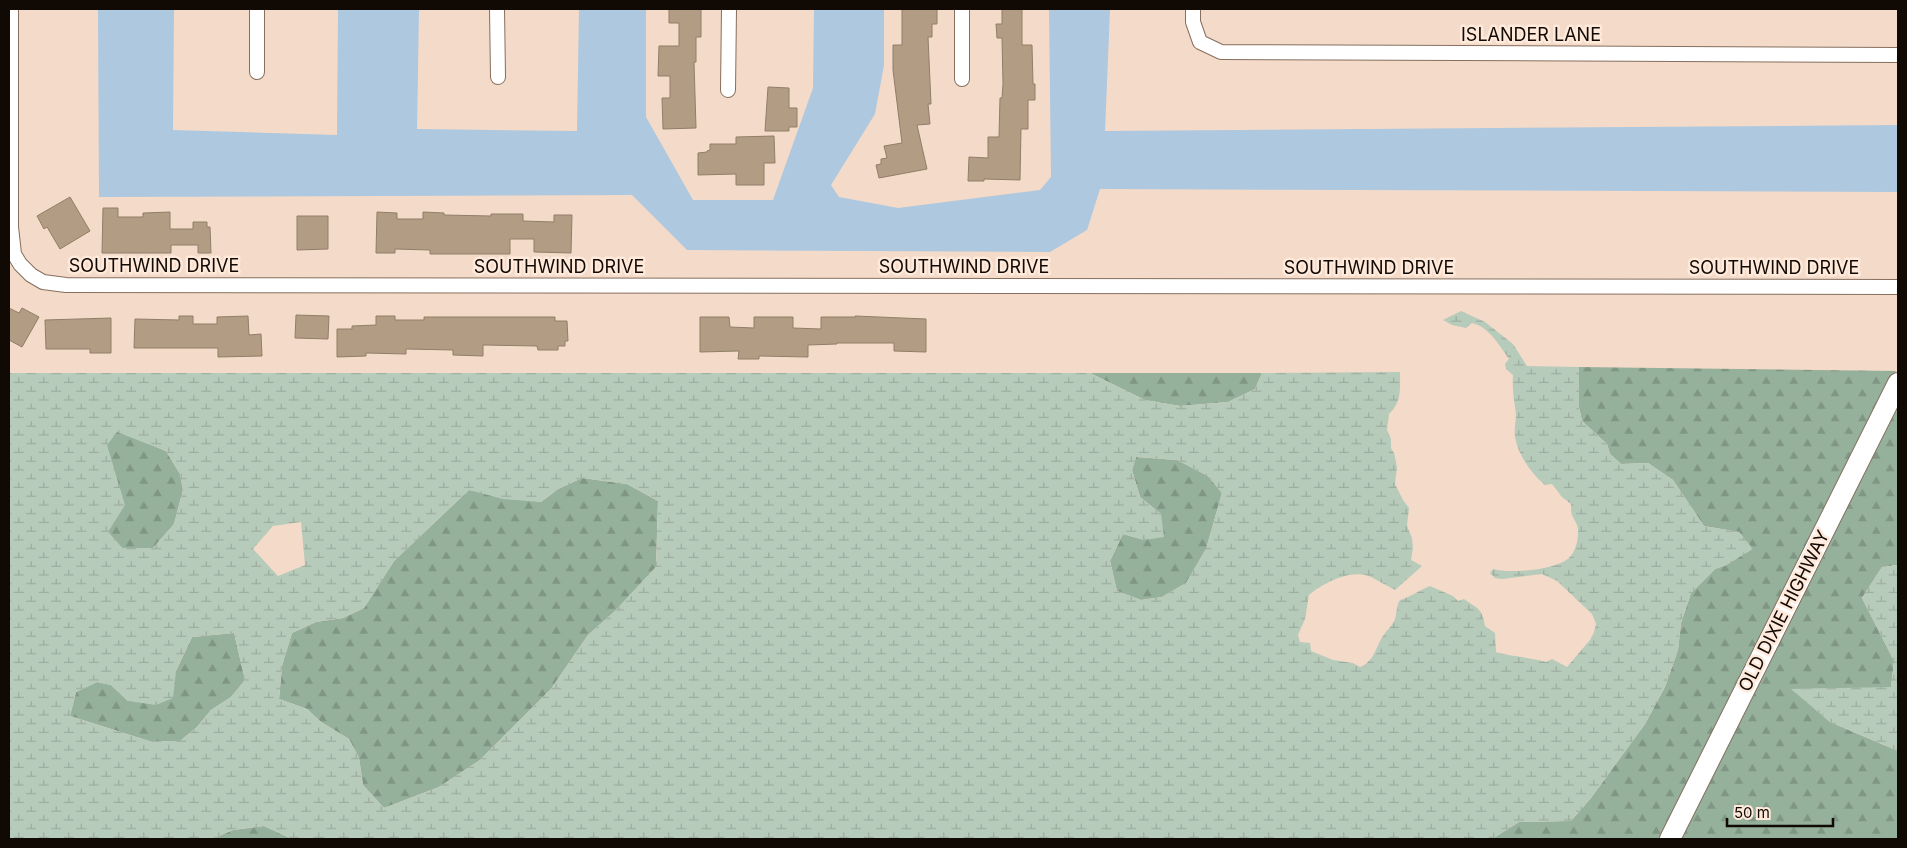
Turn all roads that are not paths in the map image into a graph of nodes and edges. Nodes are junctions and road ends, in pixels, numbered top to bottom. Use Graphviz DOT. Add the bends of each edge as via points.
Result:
graph roads {
  1 [pos="11,9"];
  2 [pos="257,9"];
  3 [pos="497,9"];
  4 [pos="729,9"];
  5 [pos="962,9"];
  6 [pos="1193,9"];
  7 [pos="1898,55"];
  8 [pos="257,72"];
  9 [pos="498,77"];
  10 [pos="962,79"];
  11 [pos="728,90"];
  12 [pos="1898,287"];
  13 [pos="1898,383"];
  14 [pos="1670,839"];
  1 -- 12 [label="street, SOUTHWIND DRIVE" via="11,227 14,254 31,275 43,282 66,285"];
  2 -- 8 [label="street"];
  3 -- 9 [label="street"];
  4 -- 11 [label="street"];
  5 -- 10 [label="street"];
  6 -- 7 [label="street, ISLANDER LANE" via="1193,22 1200,42 1221,52"];
  13 -- 14 [label="street, OLD DIXIE HIGHWAY"];
}
